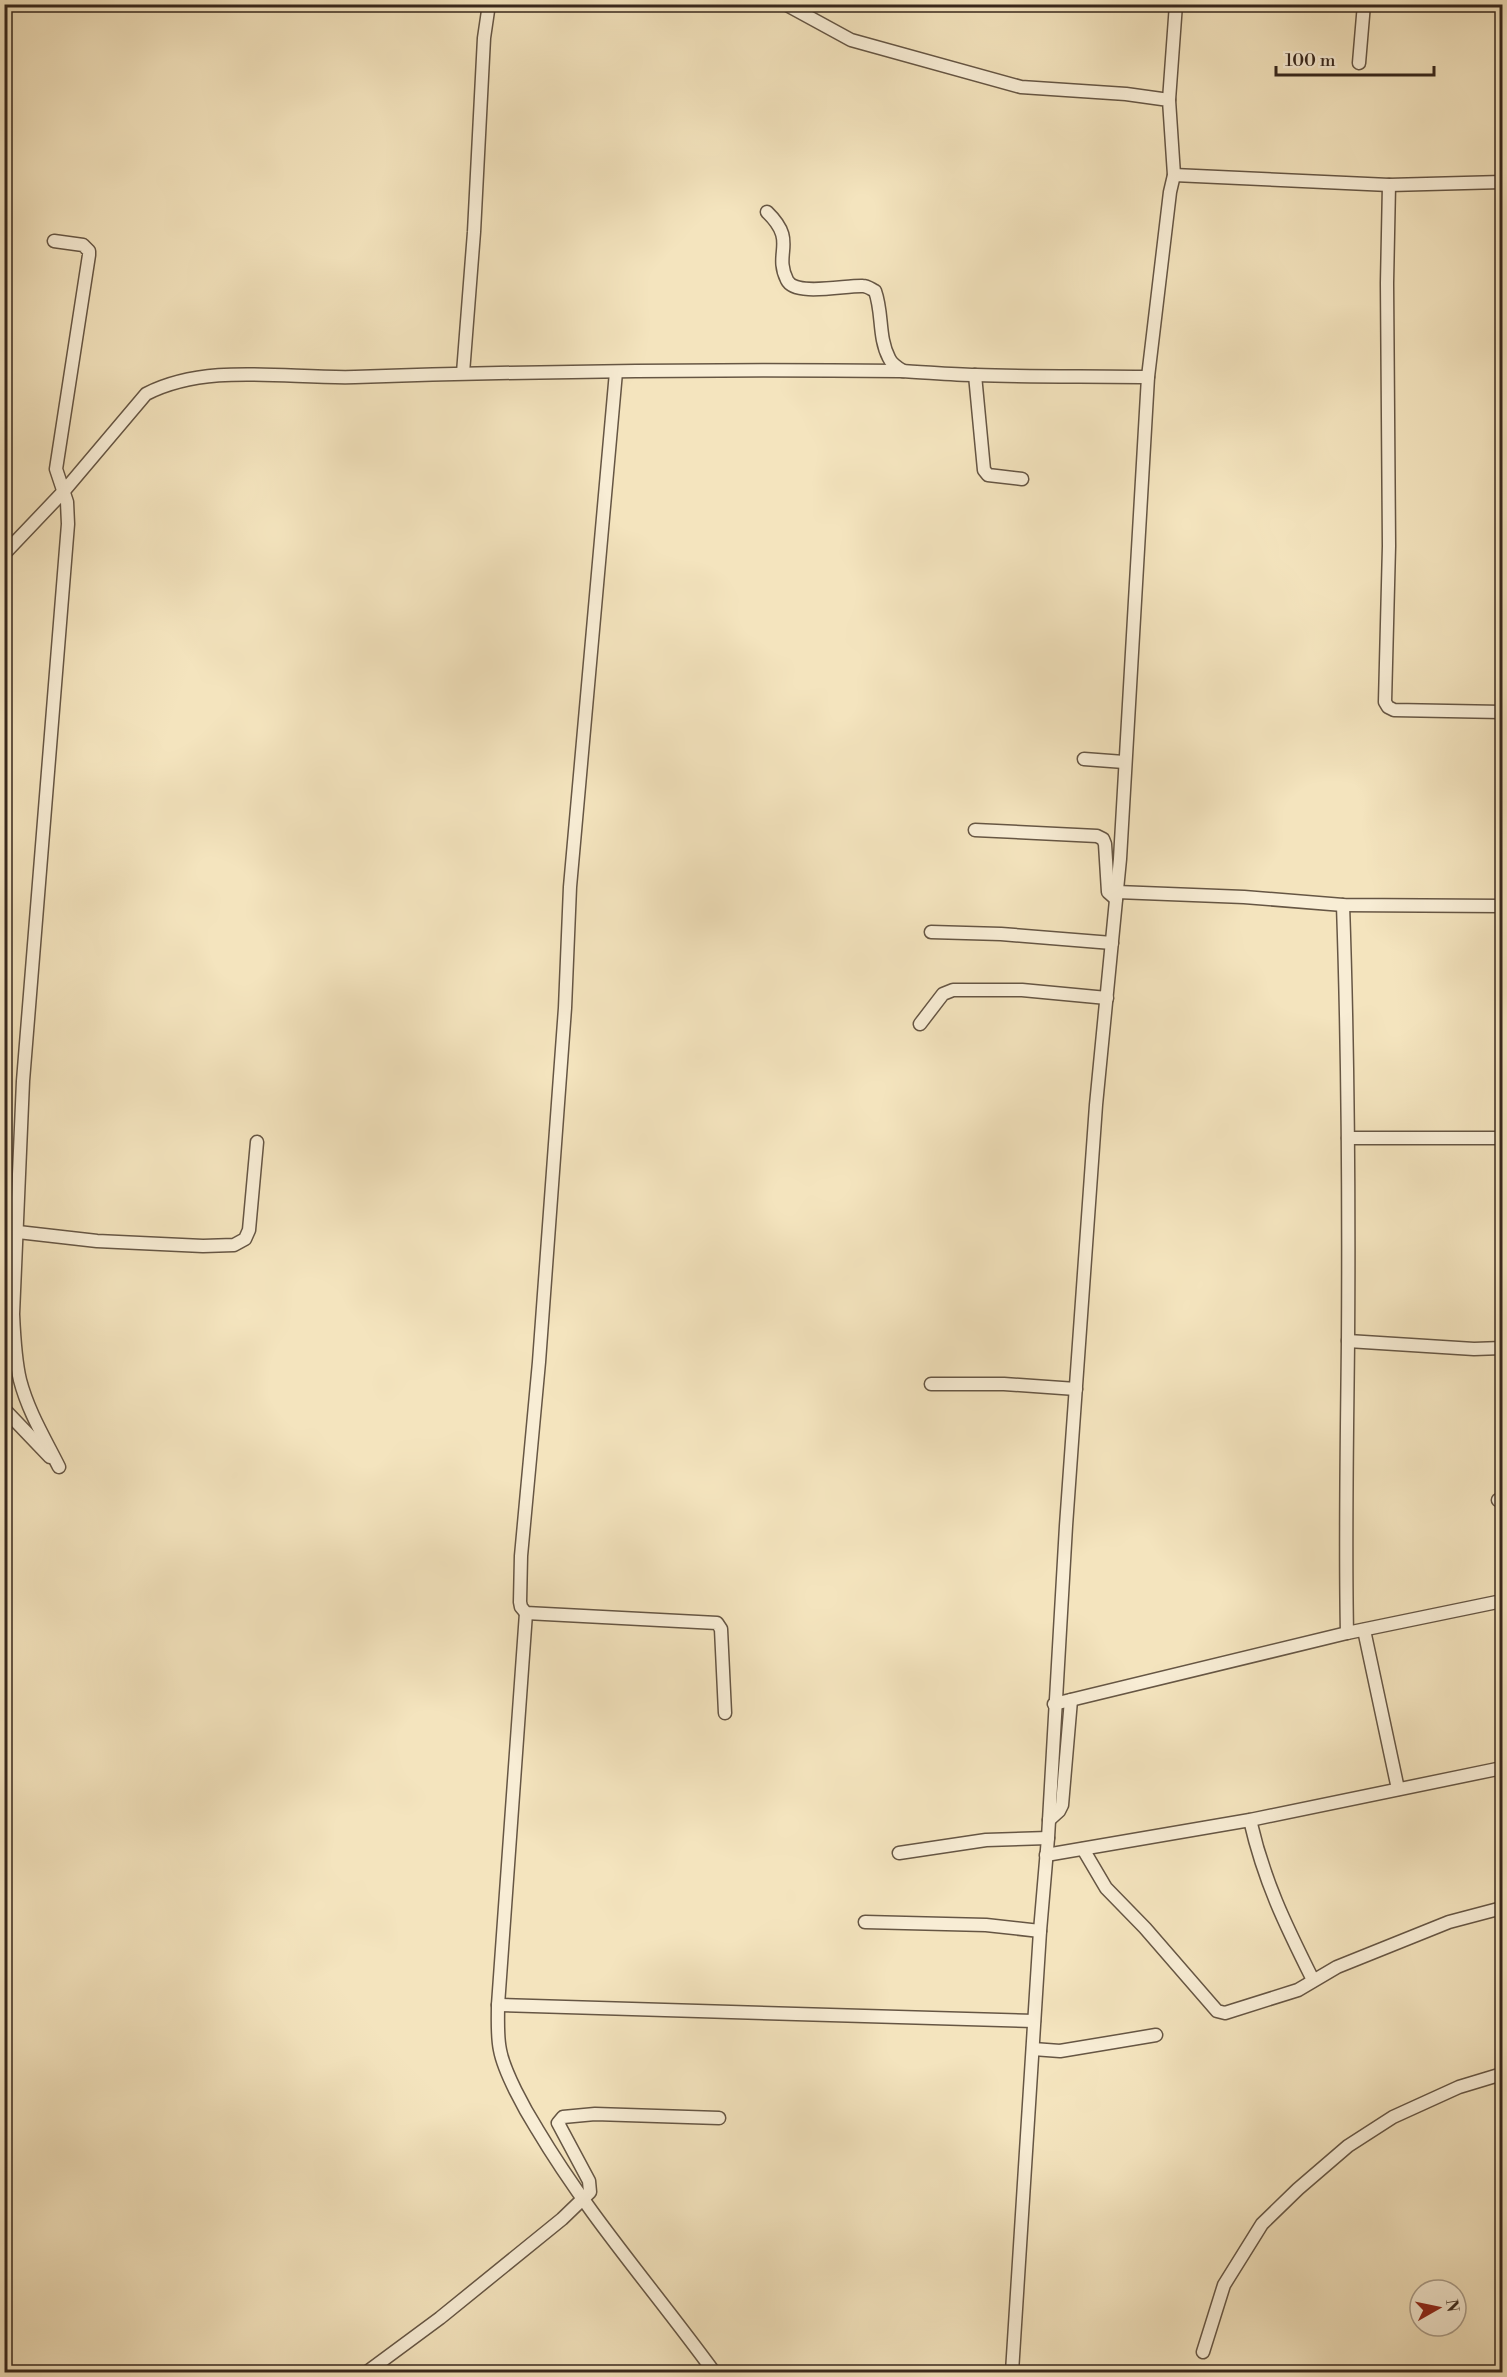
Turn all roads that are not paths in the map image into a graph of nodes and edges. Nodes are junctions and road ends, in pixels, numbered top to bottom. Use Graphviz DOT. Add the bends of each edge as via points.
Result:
graph roads {
  1 [pos="489,4"];
  2 [pos="785,4"];
  3 [pos="1176,4"];
  4 [pos="1364,4"];
  5 [pos="1359,63"];
  6 [pos="1169,100"];
  7 [pos="1174,175"];
  8 [pos="1503,182"];
  9 [pos="1389,185"];
  10 [pos="767,212"];
  11 [pos="54,242"];
  12 [pos="903,371"];
  13 [pos="616,372"];
  14 [pos="463,373"];
  15 [pos="975,375"];
  16 [pos="1148,377"];
  17 [pos="1022,478"];
  18 [pos="64,491"];
  19 [pos="4,554"];
  20 [pos="1503,712"];
  21 [pos="1084,759"];
  22 [pos="1124,762"];
  23 [pos="975,830"];
  24 [pos="1116,896"];
  25 [pos="1343,905"];
  26 [pos="1503,906"];
  27 [pos="931,932"];
  28 [pos="1112,943"];
  29 [pos="1107,998"];
  30 [pos="920,1024"];
  31 [pos="1348,1138"];
  32 [pos="1503,1138"];
  33 [pos="257,1142"];
  34 [pos="18,1233"];
  35 [pos="1348,1341"];
  36 [pos="1503,1348"];
  37 [pos="931,1384"];
  38 [pos="1076,1389"];
  39 [pos="4,1409"];
  40 [pos="1503,1601"];
  41 [pos="526,1612"];
  42 [pos="1364,1630"];
  43 [pos="1347,1633"];
  44 [pos="1071,1700"];
  45 [pos="1054,1704"];
  46 [pos="725,1713"];
  47 [pos="1503,1768"];
  48 [pos="1398,1790"];
  49 [pos="1049,1820"];
  50 [pos="1250,1820"];
  51 [pos="1048,1838"];
  52 [pos="1083,1849"];
  53 [pos="899,1853"];
  54 [pos="1046,1855"];
  55 [pos="1503,1908"];
  56 [pos="865,1922"];
  57 [pos="1040,1931"];
  58 [pos="1313,1980"];
  59 [pos="498,2005"];
  60 [pos="1034,2021"];
  61 [pos="1156,2035"];
  62 [pos="1033,2049"];
  63 [pos="1503,2074"];
  64 [pos="719,2118"];
  65 [pos="584,2200"];
  66 [pos="1203,2352"];
  67 [pos="367,2373"];
  68 [pos="714,2373"];
  69 [pos="1012,2373"];
  1 -- 14 [label="street"];
  2 -- 6 [label="street" via="851,40 1022,87"];
  3 -- 6 [label="street"];
  4 -- 5 [label="street"];
  6 -- 7 [label="street"];
  7 -- 9 [label="street"];
  7 -- 16 [label="street"];
  8 -- 9 [label="street"];
  9 -- 20 [label="street" via="1385,702 1394,710"];
  10 -- 12 [label="street" via="784,234 783,268 787,282 794,288 866,286 875,291 889,360"];
  11 -- 18 [label="street" via="83,245 89,251 56,469"];
  12 -- 13 [label="street"];
  12 -- 15 [label="street"];
  13 -- 14 [label="street"];
  13 -- 41 [label="street" via="570,887 565,1008 521,1556 520,1602"];
  14 -- 18 [label="street" via="351,377 228,375 159,387 146,394"];
  15 -- 16 [label="street"];
  15 -- 17 [label="street" via="984,470 988,475"];
  16 -- 22 [label="street"];
  18 -- 19 [label="street"];
  18 -- 34 [label="street" via="68,524 23,1081"];
  21 -- 22 [label="street"];
  22 -- 24 [label="street"];
  23 -- 24 [label="street" via="1097,836 1105,844 1108,892"];
  24 -- 25 [label="street" via="1244,897"];
  24 -- 28 [label="street"];
  25 -- 26 [label="street"];
  25 -- 31 [label="street"];
  27 -- 28 [label="street"];
  28 -- 29 [label="street"];
  29 -- 30 [label="street" via="1022,990 953,990 943,994"];
  29 -- 38 [label="street"];
  31 -- 32 [label="street"];
  31 -- 35 [label="street"];
  33 -- 34 [label="street" via="249,1230 234,1245"];
  34 -- 39 [label="street" via="13,1314 20,1380 59,1467"];
  35 -- 36 [label="street"];
  35 -- 43 [label="street"];
  37 -- 38 [label="street"];
  38 -- 45 [label="street"];
  40 -- 42 [label="street"];
  41 -- 46 [label="street" via="717,1623 721,1629"];
  41 -- 59 [label="street"];
  42 -- 43 [label="street"];
  42 -- 48 [label="street"];
  43 -- 44 [label="street"];
  44 -- 45 [label="street"];
  44 -- 49 [label="street" via="1062,1805"];
  45 -- 49 [label="street"];
  47 -- 48 [label="street"];
  48 -- 50 [label="street"];
  49 -- 51 [label="street"];
  50 -- 52 [label="street"];
  50 -- 58 [label="street" via="1278,1911"];
  51 -- 53 [label="street" via="986,1840"];
  51 -- 54 [label="street"];
  52 -- 54 [label="street"];
  52 -- 58 [label="street" via="1106,1888 1217,2011 1237,2010 1298,1990"];
  54 -- 57 [label="street"];
  55 -- 58 [label="street" via="1449,1922"];
  56 -- 57 [label="street" via="986,1925"];
  57 -- 60 [label="street"];
  59 -- 60 [label="street"];
  59 -- 65 [label="street" via="500,2051 522,2105"];
  60 -- 62 [label="street"];
  61 -- 62 [label="street" via="1060,2051"];
  62 -- 69 [label="street"];
  63 -- 66 [label="street" via="1459,2087 1393,2117 1348,2146 1298,2189 1262,2224 1224,2284"];
  64 -- 65 [label="street" via="595,2114 564,2117 558,2123 589,2181 590,2192"];
  65 -- 67 [label="street"];
  65 -- 68 [label="street"];
}
